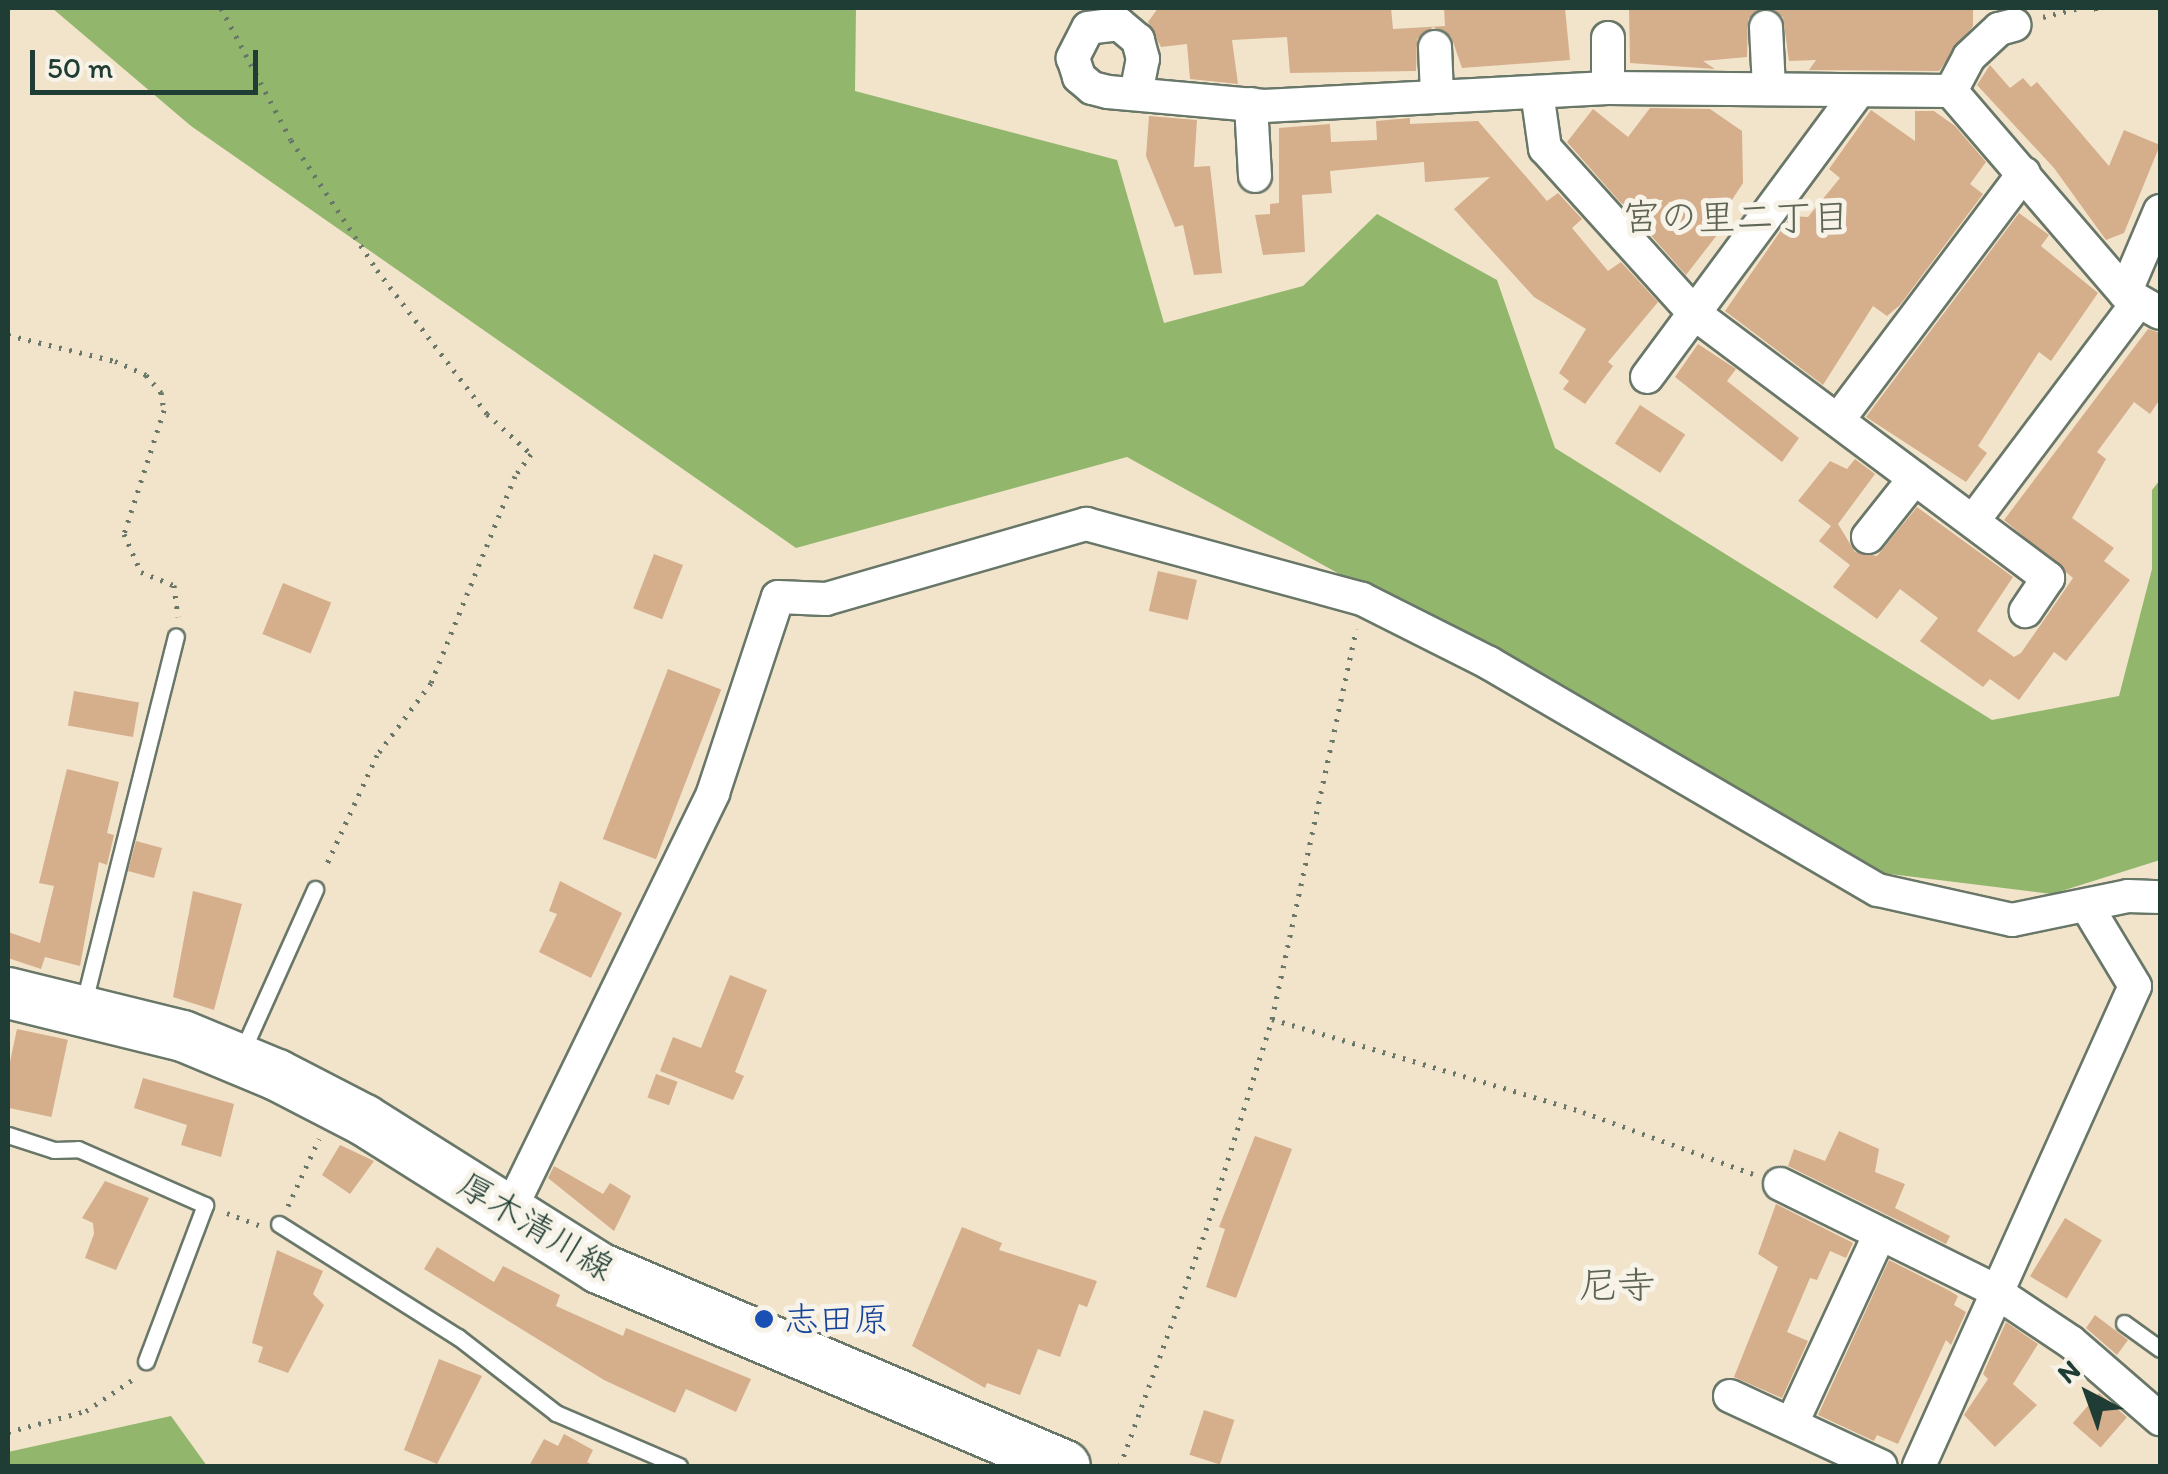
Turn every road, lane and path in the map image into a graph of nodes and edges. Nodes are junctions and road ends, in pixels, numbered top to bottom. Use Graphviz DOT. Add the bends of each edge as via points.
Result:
graph roads {
  1 [pos="221,8"];
  2 [pos="2096,8"];
  3 [pos="2098,18"];
  4 [pos="2014,25"];
  5 [pos="1766,28"];
  6 [pos="1608,38"];
  7 [pos="1435,47"];
  8 [pos="1608,88"];
  9 [pos="1769,89"];
  10 [pos="1859,91"];
  11 [pos="1950,91"];
  12 [pos="1538,92"];
  13 [pos="1136,94"];
  14 [pos="1437,95"];
  15 [pos="1250,104"];
  16 [pos="2024,173"];
  17 [pos="1255,176"];
  18 [pos="2160,211"];
  19 [pos="2141,303"];
  20 [pos="1695,314"];
  21 [pos="8,335"];
  22 [pos="1647,377"];
  23 [pos="1838,420"];
  24 [pos="1915,478"];
  25 [pos="1973,522"];
  26 [pos="1868,536"];
  27 [pos="1362,600"];
  28 [pos="2026,611"];
  29 [pos="176,636"];
  30 [pos="315,889"];
  31 [pos="2160,896"];
  32 [pos="2088,908"];
  33 [pos="8,993"];
  34 [pos="82,1011"];
  35 [pos="1272,1019"];
  36 [pos="239,1059"];
  37 [pos="335,1105"];
  38 [pos="8,1134"];
  39 [pos="1780,1184"];
  40 [pos="205,1206"];
  41 [pos="509,1212"];
  42 [pos="280,1224"];
  43 [pos="1880,1233"];
  44 [pos="1997,1295"];
  45 [pos="2124,1323"];
  46 [pos="2160,1349"];
  47 [pos="146,1361"];
  48 [pos="1730,1396"];
  49 [pos="2160,1419"];
  50 [pos="1792,1423"];
  51 [pos="8,1432"];
  52 [pos="679,1466"];
  53 [pos="1065,1466"];
  54 [pos="1120,1466"];
  55 [pos="1881,1466"];
  56 [pos="1919,1466"];
  1 -- 30 [label="path" via="291,140 377,270 487,414 531,454 515,476 431,682 378,755"];
  2 -- 3 [label="path"];
  4 -- 11 [label="street" via="1999,29 1969,57"];
  5 -- 9 [label="street"];
  6 -- 8 [label="street"];
  7 -- 14 [label="street"];
  8 -- 9 [label="street"];
  8 -- 12 [label="street"];
  9 -- 10 [label="street"];
  10 -- 11 [label="street"];
  10 -- 20 [label="street"];
  11 -- 16 [label="street"];
  12 -- 14 [label="street"];
  12 -- 20 [label="street" via="1544,148"];
  13 -- 15 [label="street"];
  14 -- 15 [label="street"];
  15 -- 17 [label="street"];
  16 -- 19 [label="street"];
  16 -- 23 [label="street"];
  18 -- 19 [label="street"];
  19 -- 25 [label="street"];
  20 -- 22 [label="street"];
  20 -- 23 [label="street"];
  21 -- 29 [label="path" via="116,361 146,375 161,392 164,410 124,534 141,572 174,585 180,598"];
  23 -- 24 [label="street"];
  24 -- 25 [label="street"];
  24 -- 26 [label="street"];
  25 -- 28 [label="street" via="2048,578"];
  27 -- 32 [label="street" via="1488,662 1878,890 2012,920"];
  27 -- 35 [label="path"];
  27 -- 41 [label="street" via="1086,524 826,600 778,597 713,793"];
  29 -- 34 [label="lane"];
  30 -- 36 [label="lane"];
  31 -- 32 [label="street" via="2128,896"];
  32 -- 44 [label="street" via="2135,986"];
  33 -- 34 [label="main road, 厚木清川線"];
  34 -- 36 [label="main road, 厚木清川線" via="183,1036"];
  35 -- 39 [label="path" via="1584,1112"];
  35 -- 54 [label="path" via="1206,1230"];
  36 -- 37 [label="main road, 厚木清川線"];
  37 -- 41 [label="main road, 厚木清川線"];
  37 -- 42 [label="path"];
  38 -- 40 [label="lane" via="54,1150 78,1148"];
  39 -- 43 [label="street"];
  40 -- 42 [label="path" via="276,1231"];
  40 -- 47 [label="lane"];
  41 -- 53 [label="main road, 厚木清川線" via="599,1268"];
  42 -- 52 [label="lane" via="458,1337 556,1413"];
  43 -- 44 [label="street"];
  43 -- 50 [label="street"];
  44 -- 49 [label="street" via="2071,1342"];
  44 -- 56 [label="street"];
  45 -- 46 [label="lane"];
  47 -- 51 [label="path" via="127,1388 86,1411"];
  48 -- 50 [label="street"];
  50 -- 55 [label="street"];
}
